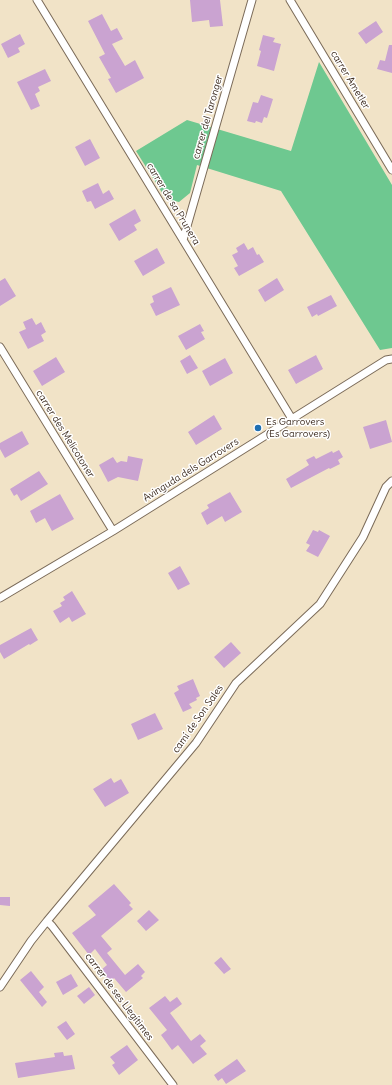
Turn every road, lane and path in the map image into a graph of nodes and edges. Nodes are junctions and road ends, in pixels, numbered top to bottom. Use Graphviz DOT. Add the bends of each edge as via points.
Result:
graph roads {
  1 [pos="38,0"];
  2 [pos="252,0"];
  3 [pos="290,0"];
  4 [pos="392,170"];
  5 [pos="183,240"];
  6 [pos="0,347"];
  7 [pos="392,359"];
  8 [pos="292,419"];
  9 [pos="392,482"];
  10 [pos="113,531"];
  11 [pos="0,598"];
  12 [pos="47,921"];
  13 [pos="0,987"];
  14 [pos="173,1085"];
  1 -- 5 [label="street, carrer de sa Prunera"];
  2 -- 5 [label="street, carrer del Taronger"];
  3 -- 4 [label="street, carrer Ametler"];
  5 -- 8 [label="street, carrer de sa Prunera"];
  6 -- 10 [label="street, carrer des Melicotoner"];
  7 -- 8 [label="street, Avinguda dels Garrovers" via="386,360"];
  8 -- 10 [label="street, Avinguda dels Garrovers"];
  9 -- 12 [label="street, camí de Son Sales" via="386,487 363,537 320,604 236,683 196,744"];
  10 -- 11 [label="street, Avinguda dels Garrovers"];
  12 -- 13 [label="street, camí de Son Sales"];
  12 -- 14 [label="street, carrer de ses Llegítimes"];
}
